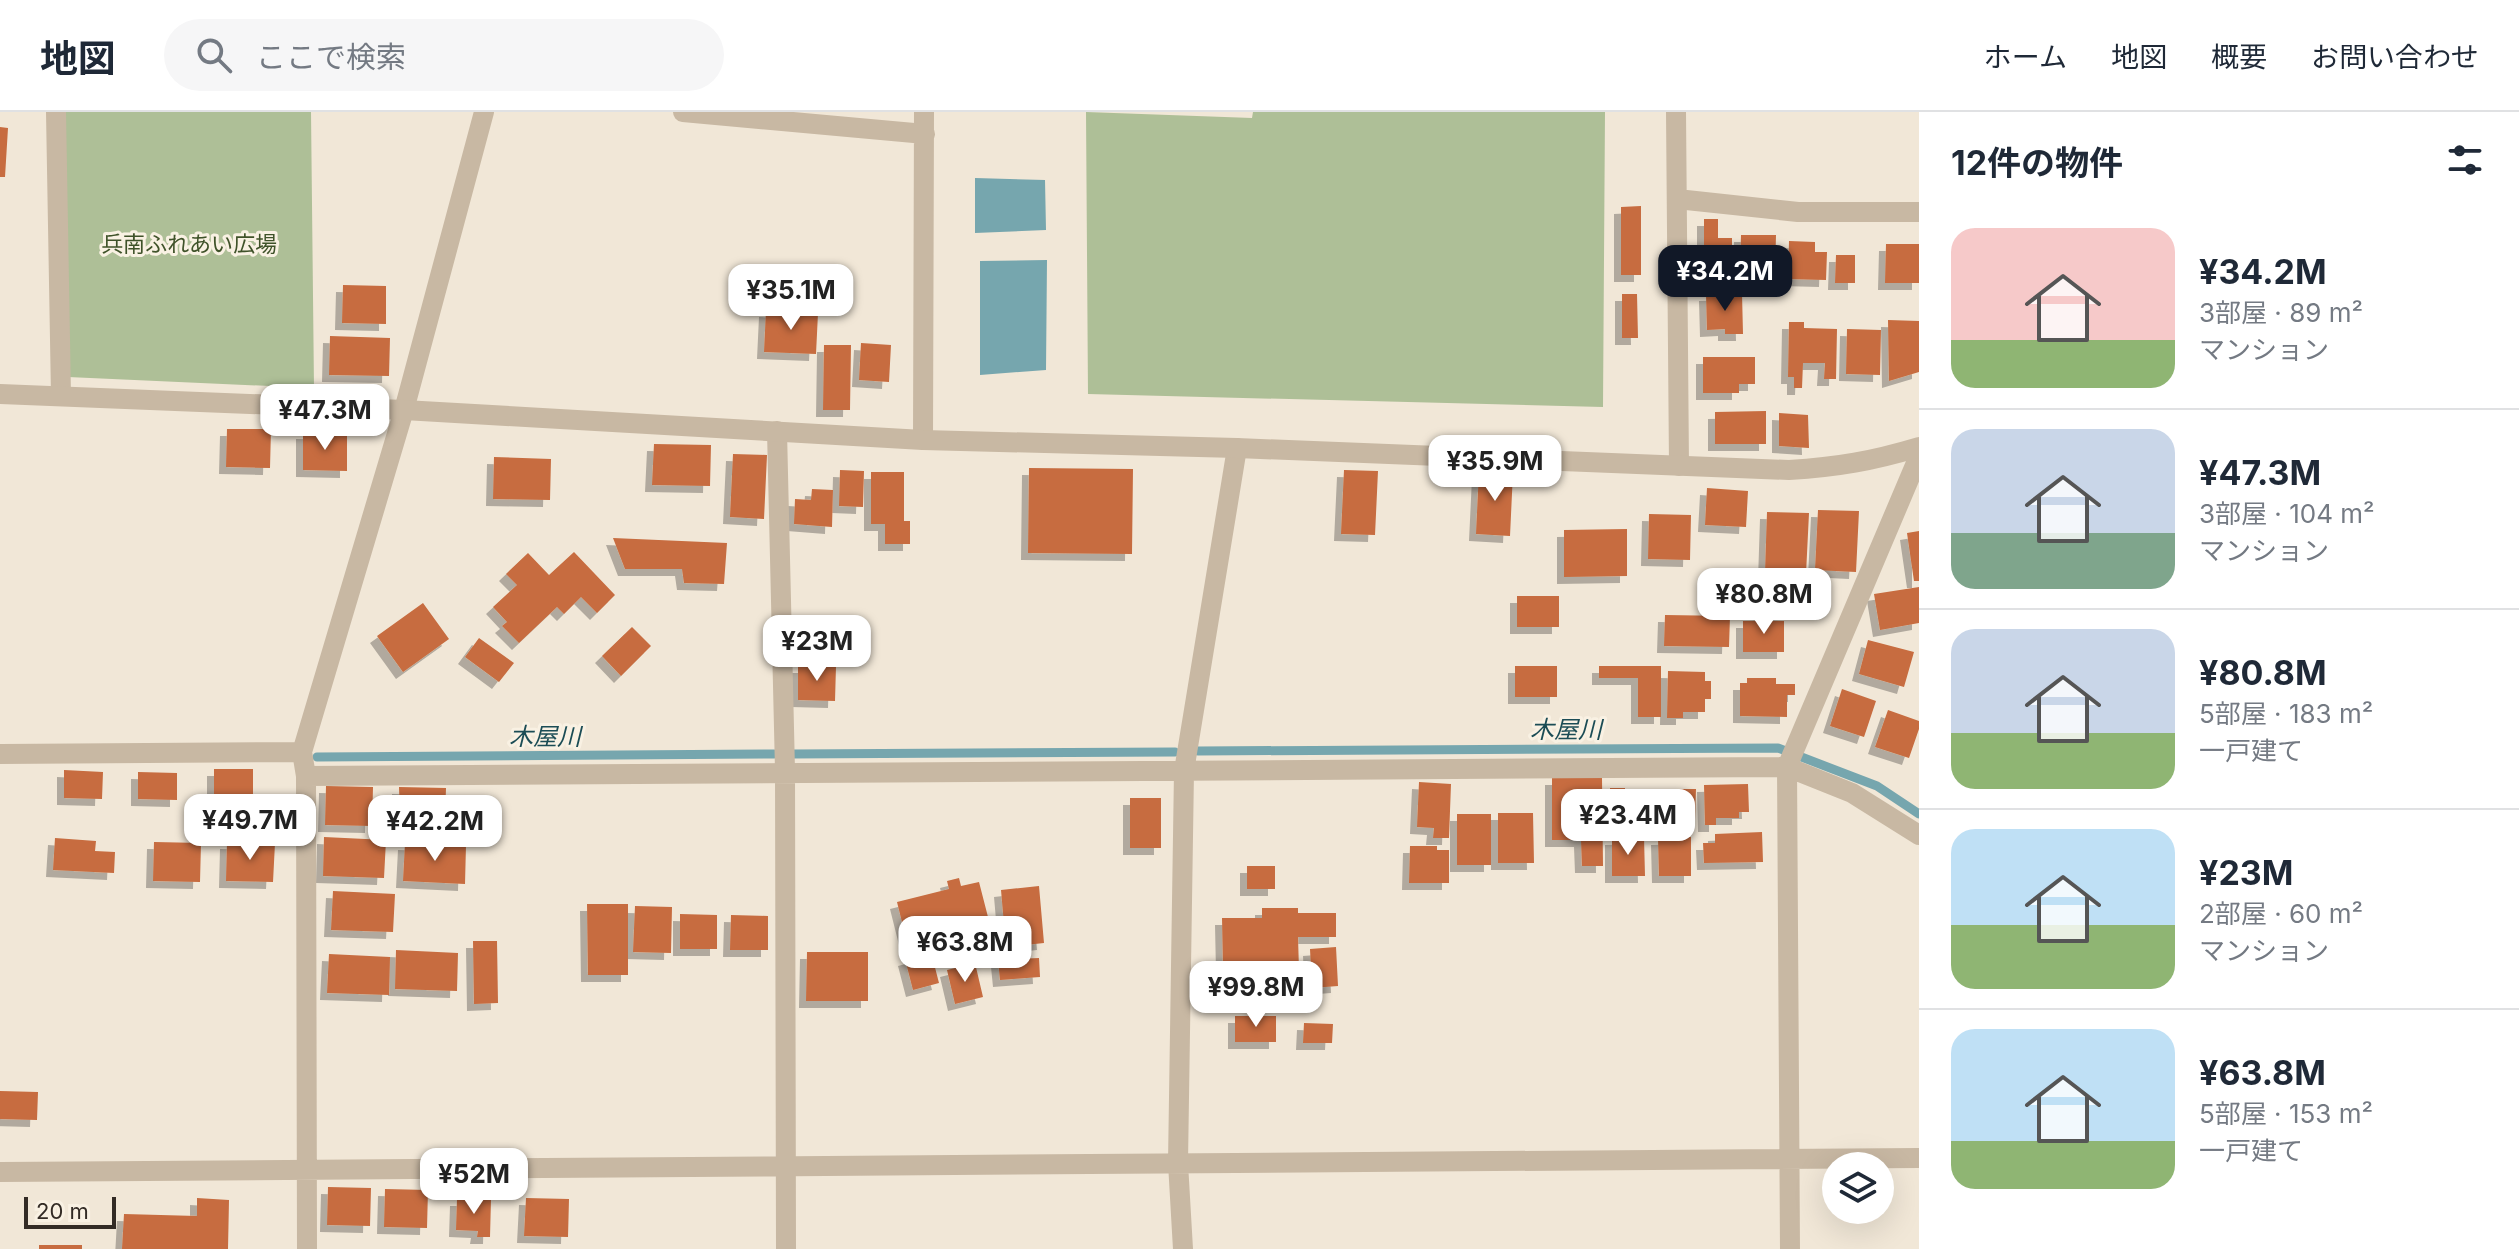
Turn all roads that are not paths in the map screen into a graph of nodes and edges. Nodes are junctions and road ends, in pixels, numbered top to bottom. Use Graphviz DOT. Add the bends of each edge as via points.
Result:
graph roads {
  1 [pos="56,112"];
  2 [pos="484,112"];
  3 [pos="683,112"];
  4 [pos="924,112"];
  5 [pos="1676,112"];
  6 [pos="925,134"];
  7 [pos="1677,199"];
  8 [pos="1919,212"];
  9 [pos="0,394"];
  10 [pos="61,396"];
  11 [pos="404,410"];
  12 [pos="777,431"];
  13 [pos="923,440"];
  14 [pos="1919,447"];
  15 [pos="1237,448"];
  16 [pos="1919,456"];
  17 [pos="1679,466"];
  18 [pos="302,752"];
  19 [pos="0,754"];
  20 [pos="1790,759"];
  21 [pos="785,770"];
  22 [pos="1184,771"];
  23 [pos="306,776"];
  24 [pos="1919,835"];
  25 [pos="1919,1158"];
  26 [pos="1789,1160"];
  27 [pos="1178,1163"];
  28 [pos="786,1167"];
  29 [pos="306,1171"];
  30 [pos="0,1172"];
  31 [pos="307,1249"];
  32 [pos="786,1249"];
  33 [pos="1183,1249"];
  34 [pos="1790,1249"];
  1 -- 10 [label="street"];
  2 -- 11 [label="street"];
  3 -- 6 [label="street"];
  4 -- 6 [label="street"];
  5 -- 7 [label="street"];
  6 -- 13 [label="street"];
  7 -- 8 [label="street" via="1798,212"];
  7 -- 17 [label="street"];
  9 -- 10 [label="street"];
  10 -- 11 [label="street"];
  11 -- 12 [label="street"];
  11 -- 18 [label="street"];
  12 -- 13 [label="street"];
  12 -- 21 [label="street"];
  13 -- 15 [label="street"];
  14 -- 17 [label="street" via="1839,467"];
  15 -- 17 [label="street"];
  15 -- 22 [label="street"];
  16 -- 20 [label="street"];
  18 -- 19 [label="street"];
  18 -- 23 [label="street"];
  20 -- 22 [label="street"];
  20 -- 24 [label="street"];
  20 -- 26 [label="street"];
  21 -- 22 [label="street"];
  21 -- 23 [label="street"];
  21 -- 28 [label="street"];
  22 -- 27 [label="street"];
  23 -- 29 [label="street"];
  25 -- 26 [label="street"];
  26 -- 27 [label="street"];
  26 -- 34 [label="street"];
  27 -- 28 [label="street"];
  27 -- 33 [label="street"];
  28 -- 29 [label="street"];
  28 -- 32 [label="street"];
  29 -- 30 [label="street"];
  29 -- 31 [label="street"];
}
